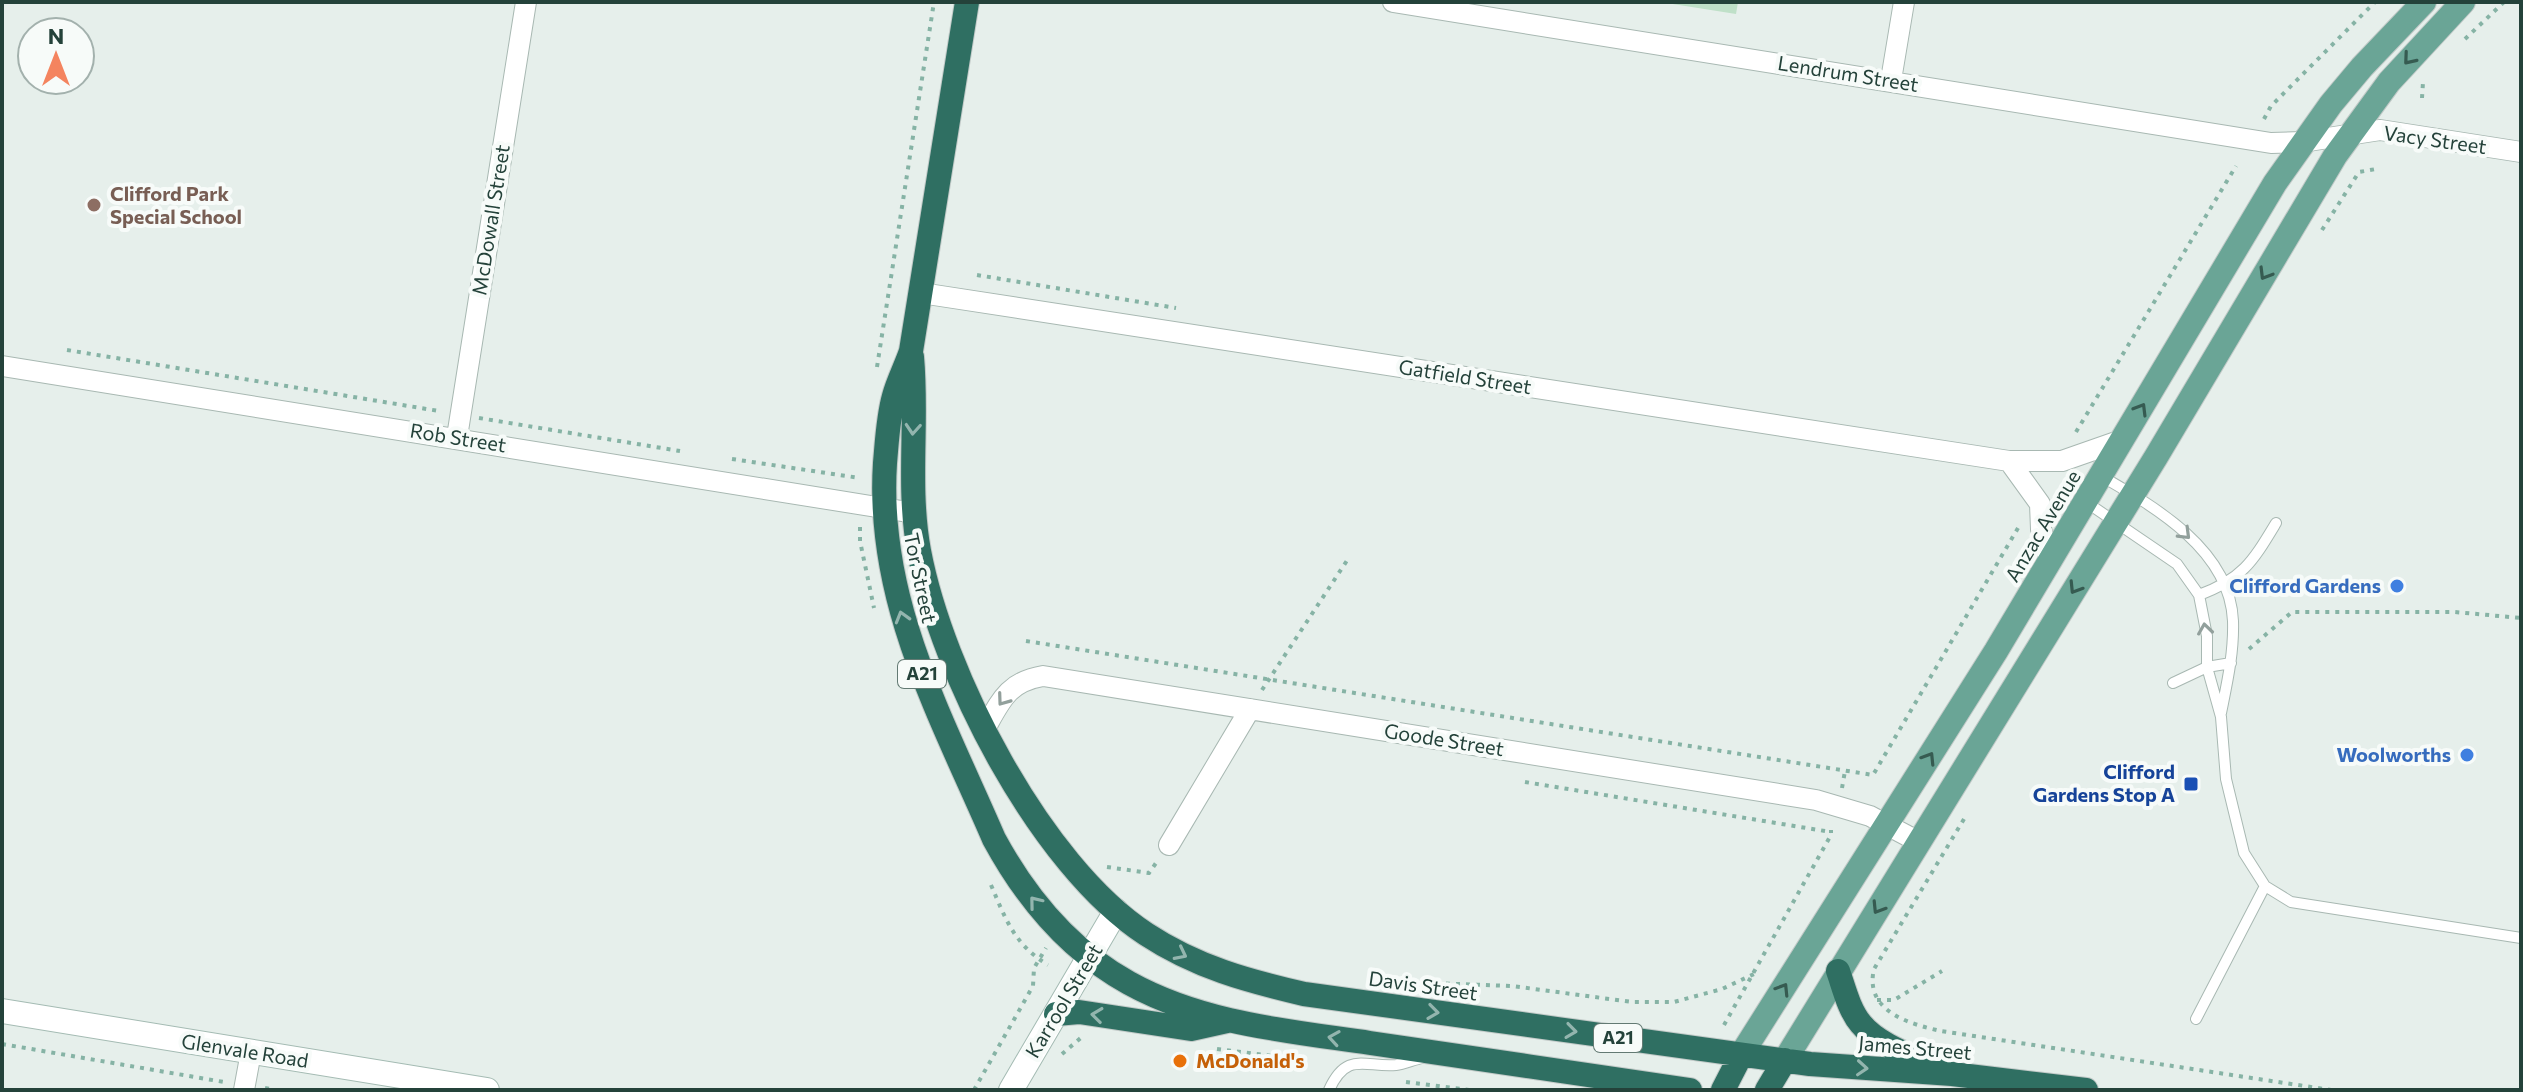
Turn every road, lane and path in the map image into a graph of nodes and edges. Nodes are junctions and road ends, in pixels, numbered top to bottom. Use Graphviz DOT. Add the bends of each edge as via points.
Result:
graph roads {
  1 [pos="526,2"];
  2 [pos="934,2"];
  3 [pos="967,2"];
  4 [pos="1393,2"];
  5 [pos="1904,2"];
  6 [pos="2375,2"];
  7 [pos="2424,2"];
  8 [pos="2463,2"];
  9 [pos="2504,2"];
  10 [pos="2458,45"];
  11 [pos="2424,78"];
  12 [pos="1891,80"];
  13 [pos="2422,98"];
  14 [pos="2260,125"];
  15 [pos="2350,133"];
  16 [pos="2302,142"];
  17 [pos="2521,152"];
  18 [pos="2236,166"];
  19 [pos="921,293"];
  20 [pos="911,351"];
  21 [pos="2,366"];
  22 [pos="877,369"];
  23 [pos="2075,434"];
  24 [pos="457,437"];
  25 [pos="2122,440"];
  26 [pos="2009,461"];
  27 [pos="2101,476"];
  28 [pos="2133,495"];
  29 [pos="2085,502"];
  30 [pos="885,508"];
  31 [pos="914,513"];
  32 [pos="2116,522"];
  33 [pos="2276,523"];
  34 [pos="2020,525"];
  35 [pos="1348,559"];
  36 [pos="2050,561"];
  37 [pos="2225,586"];
  38 [pos="2199,595"];
  39 [pos="2521,618"];
  40 [pos="1026,641"];
  41 [pos="2231,663"];
  42 [pos="2207,667"];
  43 [pos="1270,679"];
  44 [pos="2173,683"];
  45 [pos="1250,709"];
  46 [pos="2221,717"];
  47 [pos="985,729"];
  48 [pos="1845,771"];
  49 [pos="1525,782"];
  50 [pos="1842,788"];
  51 [pos="1970,809"];
  52 [pos="1833,824"];
  53 [pos="1888,825"];
  54 [pos="1831,832"];
  55 [pos="1919,842"];
  56 [pos="1169,845"];
  57 [pos="1100,866"];
  58 [pos="2265,886"];
  59 [pos="1116,911"];
  60 [pos="2521,938"];
  61 [pos="1044,952"];
  62 [pos="1090,956"];
  63 [pos="1838,971"];
  64 [pos="1942,971"];
  65 [pos="1754,974"];
  66 [pos="1400,982"];
  67 [pos="1877,1000"];
  68 [pos="2,1011"];
  69 [pos="1056,1014"];
  70 [pos="2196,1019"];
  71 [pos="1229,1020"];
  72 [pos="1724,1025"];
  73 [pos="1088,1034"];
  74 [pos="2,1044"];
  75 [pos="1207,1047"];
  76 [pos="251,1052"];
  77 [pos="1439,1054"];
  78 [pos="1741,1055"];
  79 [pos="1785,1060"];
  80 [pos="1055,1066"];
  81 [pos="1345,1070"];
  82 [pos="1952,1074"];
  83 [pos="1401,1082"];
  84 [pos="1648,1087"];
  85 [pos="245,1088"];
  86 [pos="275,1090"];
  87 [pos="487,1090"];
  88 [pos="974,1090"];
  89 [pos="1011,1090"];
  90 [pos="1329,1090"];
  91 [pos="1469,1090"];
  92 [pos="1690,1090"];
  93 [pos="1723,1090"];
  94 [pos="1767,1090"];
  95 [pos="2086,1090"];
  96 [pos="2331,1090"];
  1 -- 24 [label="street, McDowall Street"];
  2 -- 22 [label="path"];
  3 -- 19 [label="highway, Tor Street / A21"];
  4 -- 12 [label="street, Lendrum Street"];
  5 -- 12 [label="street"];
  6 -- 14 [label="path" via="2271,106"];
  7 -- 16 [label="main road, Anzac Avenue" via="2362,67"];
  8 -- 15 [label="main road, one-way"];
  9 -- 10 [label="path"];
  11 -- 13 [label="path"];
  12 -- 16 [label="street, Lendrum Street" via="2191,131 2271,143"];
  15 -- 16 [label="street, Vacy Street"];
  15 -- 17 [label="street, Vacy Street" via="2392,131"];
  15 -- 28 [label="main road, one-way"];
  25 -- 16 [label="main road, Anzac Avenue, one-way"];
  18 -- 23 [label="path"];
  19 -- 20 [label="highway, Tor Street / A21"];
  19 -- 26 [label="street, Gatfield Street"];
  20 -- 30 [label="highway, Tor Street / A21" via="893,397"];
  20 -- 31 [label="highway, Tor Street / A21, one-way" via="916,398"];
  21 -- 24 [label="street, Rob Street"];
  24 -- 30 [label="street, Rob Street"];
  25 -- 26 [label="street, Gatfield Street" via="2062,461"];
  25 -- 27 [label="main road, Anzac Avenue"];
  26 -- 36 [label="street" via="2040,504"];
  27 -- 28 [label="lane"];
  27 -- 29 [label="main road, Anzac Avenue"];
  28 -- 32 [label="main road"];
  28 -- 37 [label="lane, one-way" via="2177,525 2203,551"];
  29 -- 32 [label="lane"];
  29 -- 36 [label="main road, Anzac Avenue"];
  30 -- 31 [label="street, Rob Street"];
  62 -- 30 [label="highway, Tor Street / A21, one-way" via="1058,930 1027,893 994,839 910,643 894,589"];
  31 -- 47 [label="highway, Tor Street / A21" via="941,632"];
  32 -- 38 [label="lane" via="2177,564"];
  32 -- 55 [label="main road, one-way"];
  33 -- 37 [label="lane" via="2253,562"];
  34 -- 48 [label="path" via="1873,775"];
  35 -- 43 [label="path"];
  53 -- 36 [label="main road, Anzac Avenue, one-way"];
  37 -- 38 [label="lane"];
  37 -- 41 [label="lane" via="2233,618"];
  42 -- 38 [label="lane, one-way"];
  39 -- 41 [label="path" via="2455,612 2292,612"];
  40 -- 43 [label="path"];
  41 -- 42 [label="lane"];
  41 -- 46 [label="lane"];
  42 -- 44 [label="lane"];
  42 -- 46 [label="lane"];
  43 -- 45 [label="path"];
  43 -- 48 [label="path"];
  45 -- 47 [label="street, Goode Street, one-way" via="1043,676 1007,692"];
  45 -- 53 [label="street, Goode Street" via="1816,800"];
  45 -- 56 [label="street"];
  46 -- 58 [label="lane" via="2226,779 2244,853"];
  47 -- 59 [label="highway, Tor Street / A21" via="1057,848"];
  48 -- 50 [label="path"];
  49 -- 54 [label="path"];
  51 -- 67 [label="path" via="1874,969 1871,982"];
  52 -- 54 [label="path"];
  53 -- 55 [label="street, Goode Street"];
  78 -- 53 [label="main road, Anzac Avenue, one-way"];
  54 -- 65 [label="path"];
  55 -- 63 [label="main road, one-way"];
  56 -- 57 [label="path" via="1149,873"];
  58 -- 60 [label="lane" via="2291,902"];
  58 -- 70 [label="lane"];
  59 -- 62 [label="street, Karrool Street"];
  59 -- 78 [label="highway, Davis Street / A21, one-way" via="1176,952 1244,980 1304,994"];
  61 -- 88 [label="path" via="1034,968 1033,986"];
  62 -- 69 [label="street, Karrool Street"];
  62 -- 71 [label="highway, A21" via="1148,993"];
  63 -- 79 [label="main road"];
  63 -- 82 [label="highway" via="1866,1029"];
  64 -- 67 [label="path" via="1894,1000"];
  65 -- 66 [label="path" via="1674,1002 1632,1002 1512,986"];
  65 -- 72 [label="path"];
  67 -- 96 [label="path" via="1915,1026"];
  68 -- 76 [label="street, Glenvale Road"];
  71 -- 69 [label="highway, one-way" via="1191,1029 1079,1012"];
  69 -- 89 [label="street, Karrool Street"];
  77 -- 71 [label="highway, A21, one-way"];
  73 -- 80 [label="path" via="1069,1045"];
  74 -- 85 [label="path"];
  75 -- 81 [label="path"];
  76 -- 85 [label="street"];
  76 -- 87 [label="street, Glenvale Road"];
  77 -- 81 [label="lane" via="1395,1065 1365,1062"];
  77 -- 84 [label="highway, A21"];
  78 -- 79 [label="highway, James Street / A21"];
  78 -- 93 [label="highway, Anzac Avenue"];
  79 -- 82 [label="highway, James Street / A21, one-way"];
  79 -- 94 [label="highway"];
  81 -- 90 [label="lane"];
  82 -- 95 [label="highway, James Street / A21"];
  83 -- 91 [label="path"];
  84 -- 92 [label="highway, A21"];
  85 -- 86 [label="path"];
}
